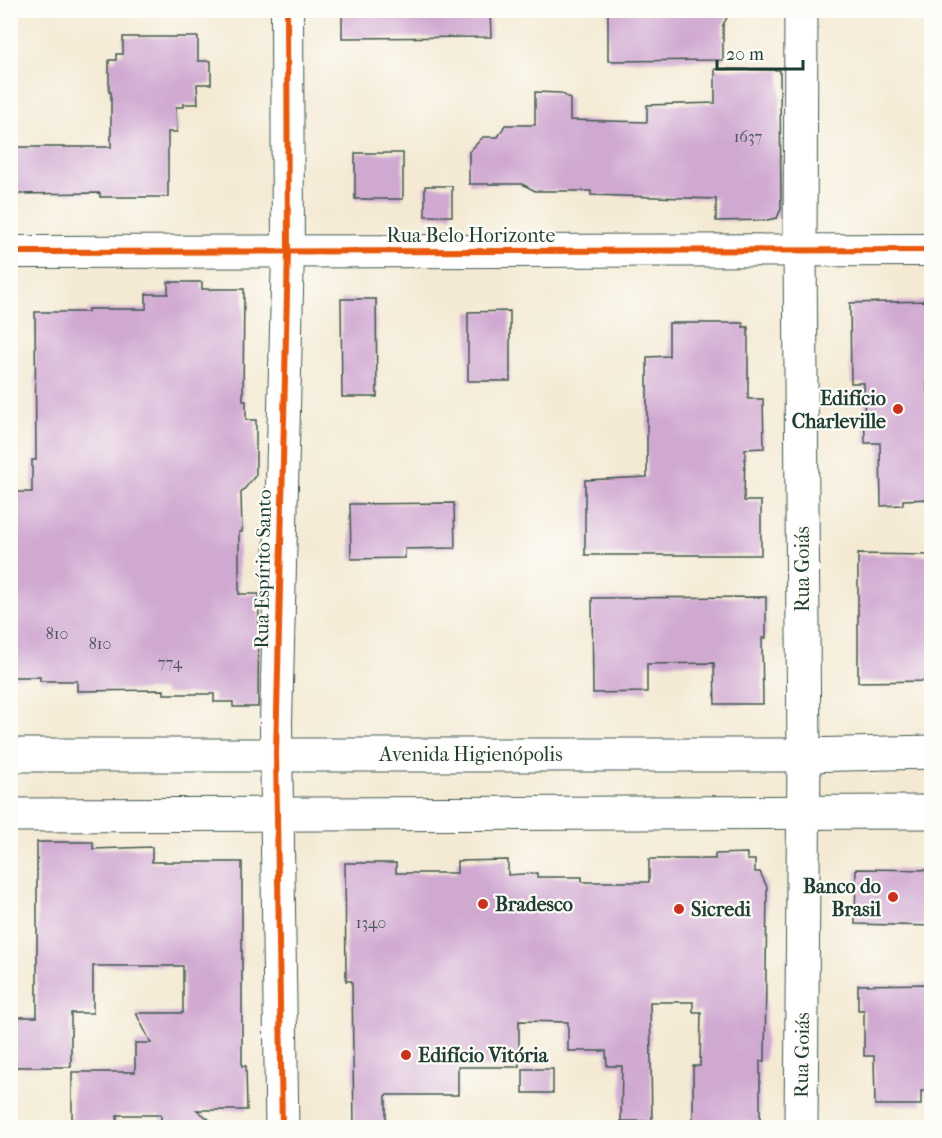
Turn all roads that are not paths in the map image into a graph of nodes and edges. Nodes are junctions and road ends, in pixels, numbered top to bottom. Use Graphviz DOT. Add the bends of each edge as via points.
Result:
graph roads {
  1 [pos="288,10"];
  2 [pos="801,10"];
  3 [pos="800,250"];
  4 [pos="932,250"];
  5 [pos="288,251"];
  6 [pos="10,252"];
  7 [pos="932,752"];
  8 [pos="276,754"];
  9 [pos="10,755"];
  10 [pos="804,755"];
  11 [pos="804,812"];
  12 [pos="932,812"];
  13 [pos="10,815"];
  14 [pos="277,815"];
  15 [pos="282,1128"];
  16 [pos="801,1128"];
  1 -- 5 [label="street, Rua Espírito Santo"];
  2 -- 3 [label="main road, Rua Goiás"];
  3 -- 4 [label="street, Rua Belo Horizonte"];
  3 -- 5 [label="street, Rua Belo Horizonte"];
  3 -- 10 [label="main road, Rua Goiás"];
  5 -- 6 [label="street, Rua Belo Horizonte"];
  5 -- 8 [label="street, Rua Espírito Santo"];
  7 -- 10 [label="main road, Avenida Higienópolis"];
  8 -- 9 [label="main road, Avenida Higienópolis"];
  8 -- 10 [label="main road, Avenida Higienópolis"];
  8 -- 14 [label="street, Rua Espírito Santo"];
  10 -- 11 [label="main road, Rua Goiás"];
  11 -- 12 [label="main road"];
  11 -- 14 [label="main road"];
  11 -- 16 [label="main road, Rua Goiás"];
  13 -- 14 [label="main road"];
  14 -- 15 [label="main road, Rua Espírito Santo"];
}
